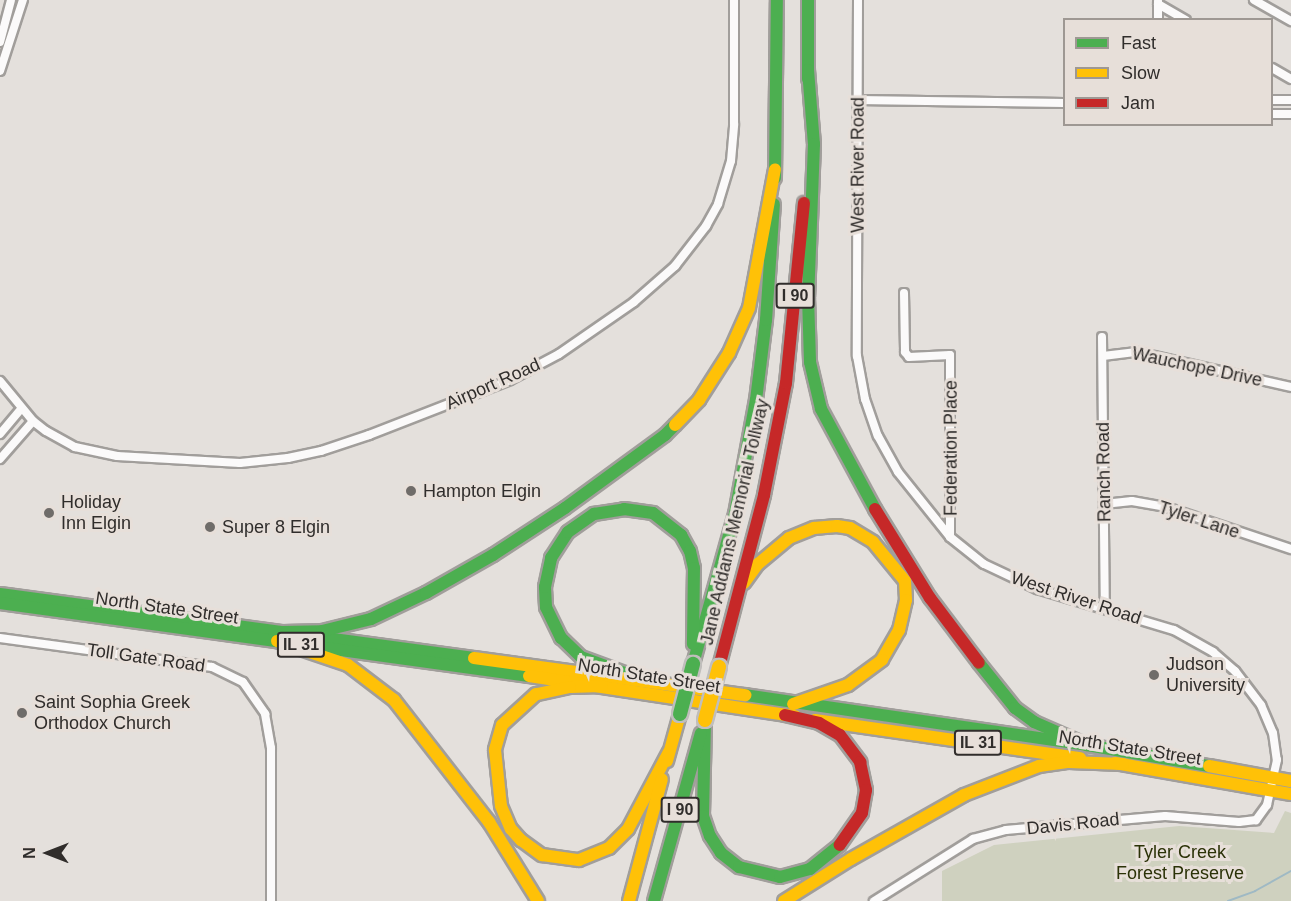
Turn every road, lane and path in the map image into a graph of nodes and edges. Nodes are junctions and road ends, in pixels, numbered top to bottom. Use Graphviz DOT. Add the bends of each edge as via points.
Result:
graph roads {
  1 [pos="11,0"];
  2 [pos="23,0"];
  3 [pos="734,0"];
  4 [pos="777,0"];
  5 [pos="808,0"];
  6 [pos="858,0"];
  7 [pos="1254,0"];
  8 [pos="1158,2"];
  9 [pos="1158,18"];
  10 [pos="1183,18"];
  11 [pos="1291,21"];
  12 [pos="0,42"];
  13 [pos="1273,69"];
  14 [pos="808,70"];
  15 [pos="0,71"];
  16 [pos="1291,79"];
  17 [pos="858,100"];
  18 [pos="1273,100"];
  19 [pos="1291,100"];
  20 [pos="1063,103"];
  21 [pos="1273,114"];
  22 [pos="1291,114"];
  23 [pos="775,170"];
  24 [pos="904,293"];
  25 [pos="1102,337"];
  26 [pos="1103,356"];
  27 [pos="0,381"];
  28 [pos="1291,387"];
  29 [pos="21,409"];
  30 [pos="33,421"];
  31 [pos="0,434"];
  32 [pos="0,459"];
  33 [pos="1104,504"];
  34 [pos="950,537"];
  35 [pos="1291,549"];
  36 [pos="741,586"];
  37 [pos="0,594"];
  38 [pos="0,603"];
  39 [pos="1105,608"];
  40 [pos="280,637"];
  41 [pos="0,638"];
  42 [pos="693,664"];
  43 [pos="646,681"];
  44 [pos="602,686"];
  45 [pos="789,709"];
  46 [pos="705,720"];
  47 [pos="1087,745"];
  48 [pos="669,752"];
  49 [pos="1123,764"];
  50 [pos="1291,781"];
  51 [pos="1273,784"];
  52 [pos="1291,794"];
  53 [pos="271,901"];
  54 [pos="538,901"];
  55 [pos="629,901"];
  56 [pos="654,901"];
  57 [pos="784,901"];
  58 [pos="874,901"];
  1 -- 12 [label="street"];
  2 -- 15 [label="street"];
  3 -- 30 [label="street, Airport Road" via="734,124 731,161 718,204 675,266 634,302 559,354 467,398 359,439 288,458 209,462 117,456 75,447"];
  4 -- 23 [label="main road, Jane Addams Memorial Tollway / I 90"];
  5 -- 14 [label="main road, Jane Addams Memorial Tollway / I 90"];
  6 -- 17 [label="street, West River Road"];
  7 -- 11 [label="street"];
  8 -- 9 [label="street"];
  8 -- 10 [label="street"];
  13 -- 16 [label="street"];
  14 -- 36 [label="main road, Jane Addams Memorial Tollway / I 90" via="804,201 786,383"];
  14 -- 47 [label="main road" via="814,144 808,297 810,362 821,409 847,461 930,598 993,681 1034,722"];
  17 -- 20 [label="street"];
  17 -- 34 [label="street, West River Road" via="857,356 865,399 878,436 898,472"];
  18 -- 19 [label="street"];
  21 -- 22 [label="street"];
  23 -- 40 [label="main road" via="749,308 729,353 699,400 665,435 566,508 426,592 371,619"];
  23 -- 42 [label="main road, Jane Addams Memorial Tollway / I 90" via="770,274 756,400 735,514"];
  24 -- 34 [label="street, Federation Place" via="905,352 909,357 950,356"];
  25 -- 26 [label="street, Ranch Road"];
  26 -- 28 [label="street, Wauchope Drive" via="1137,352"];
  26 -- 33 [label="street, Ranch Road"];
  27 -- 29 [label="street, Airport Road"];
  29 -- 30 [label="street, Airport Road"];
  29 -- 31 [label="street"];
  30 -- 32 [label="street"];
  33 -- 35 [label="street, Tyler Lane" via="1132,501 1166,507"];
  33 -- 39 [label="street, Ranch Road"];
  34 -- 39 [label="street, West River Road" via="978,560 1010,578"];
  36 -- 45 [label="main road" via="780,544 802,531 827,526 844,527 864,536 891,561 905,581 906,600 899,630 882,660 848,685"];
  36 -- 46 [label="main road, Jane Addams Memorial Tollway / I 90, bridge"];
  37 -- 40 [label="main road, North State Street / IL 31"];
  38 -- 40 [label="main road, North State Street / IL 31"];
  39 -- 51 [label="street, West River Road" via="1174,630 1207,647 1235,671 1261,705 1273,733 1277,760"];
  40 -- 43 [label="main road, North State Street / IL 31"];
  40 -- 44 [label="main road, North State Street / IL 31"];
  40 -- 54 [label="main road" via="348,664 394,700 489,822"];
  41 -- 53 [label="street, Toll Gate Road" via="212,667 243,682 266,714 271,748"];
  42 -- 43 [label="main road" via="694,568 681,535 653,513 624,509 594,514 568,532 551,558 545,587 546,607 561,639 582,657"];
  42 -- 48 [label="main road, Jane Addams Memorial Tollway / I 90, bridge"];
  43 -- 45 [label="main road, North State Street / IL 31"];
  44 -- 45 [label="main road, North State Street / IL 31"];
  44 -- 48 [label="main road" via="536,694 502,725 495,750 496,780 501,806 511,829 521,840 542,855 579,860 609,848 628,829"];
  45 -- 46 [label="main road" via="840,735 860,762 866,790 862,813 846,840 810,869 780,877 739,867 721,853 710,836 703,816"];
  45 -- 47 [label="main road, North State Street / IL 31"];
  45 -- 49 [label="main road, North State Street / IL 31"];
  46 -- 56 [label="main road, Jane Addams Memorial Tollway / I 90"];
  47 -- 51 [label="main road, North State Street / IL 31"];
  48 -- 55 [label="main road, Jane Addams Memorial Tollway / I 90"];
  49 -- 51 [label="main road, North State Street / IL 31"];
  49 -- 57 [label="main road" via="1069,762 1039,766 964,795"];
  50 -- 51 [label="main road, North State Street / IL 31"];
  51 -- 52 [label="main road, North State Street / IL 31"];
  51 -- 58 [label="street, Davis Road" via="1263,812 1251,821 1154,817 983,836"];
}
